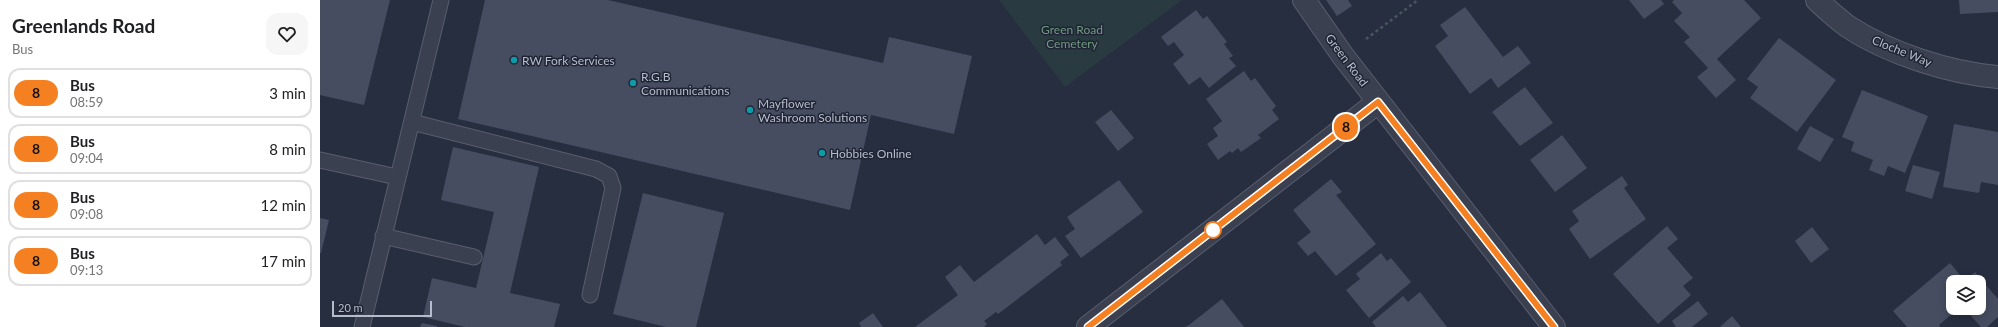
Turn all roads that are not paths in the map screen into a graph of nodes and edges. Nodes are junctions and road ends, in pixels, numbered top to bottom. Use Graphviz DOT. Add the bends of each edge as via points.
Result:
graph roads {
  1 [pos="441,0"];
  2 [pos="1304,0"];
  3 [pos="1816,0"];
  4 [pos="1998,77"];
  5 [pos="1378,102"];
  6 [pos="412,122"];
  7 [pos="320,160"];
  8 [pos="397,177"];
  9 [pos="383,236"];
  10 [pos="474,257"];
  11 [pos="590,295"];
  12 [pos="362,327"];
  13 [pos="1088,327"];
  14 [pos="1554,327"];
  1 -- 6 [label="lane"];
  2 -- 5 [label="street, Green Road"];
  3 -- 4 [label="street, Cloche Way" via="1847,26 1882,45 1958,71"];
  5 -- 13 [label="street"];
  5 -- 14 [label="street, Green Road"];
  6 -- 8 [label="lane"];
  6 -- 11 [label="lane" via="596,168 609,176 613,188"];
  7 -- 8 [label="lane"];
  8 -- 9 [label="lane"];
  9 -- 10 [label="lane"];
  9 -- 12 [label="lane"];
}
